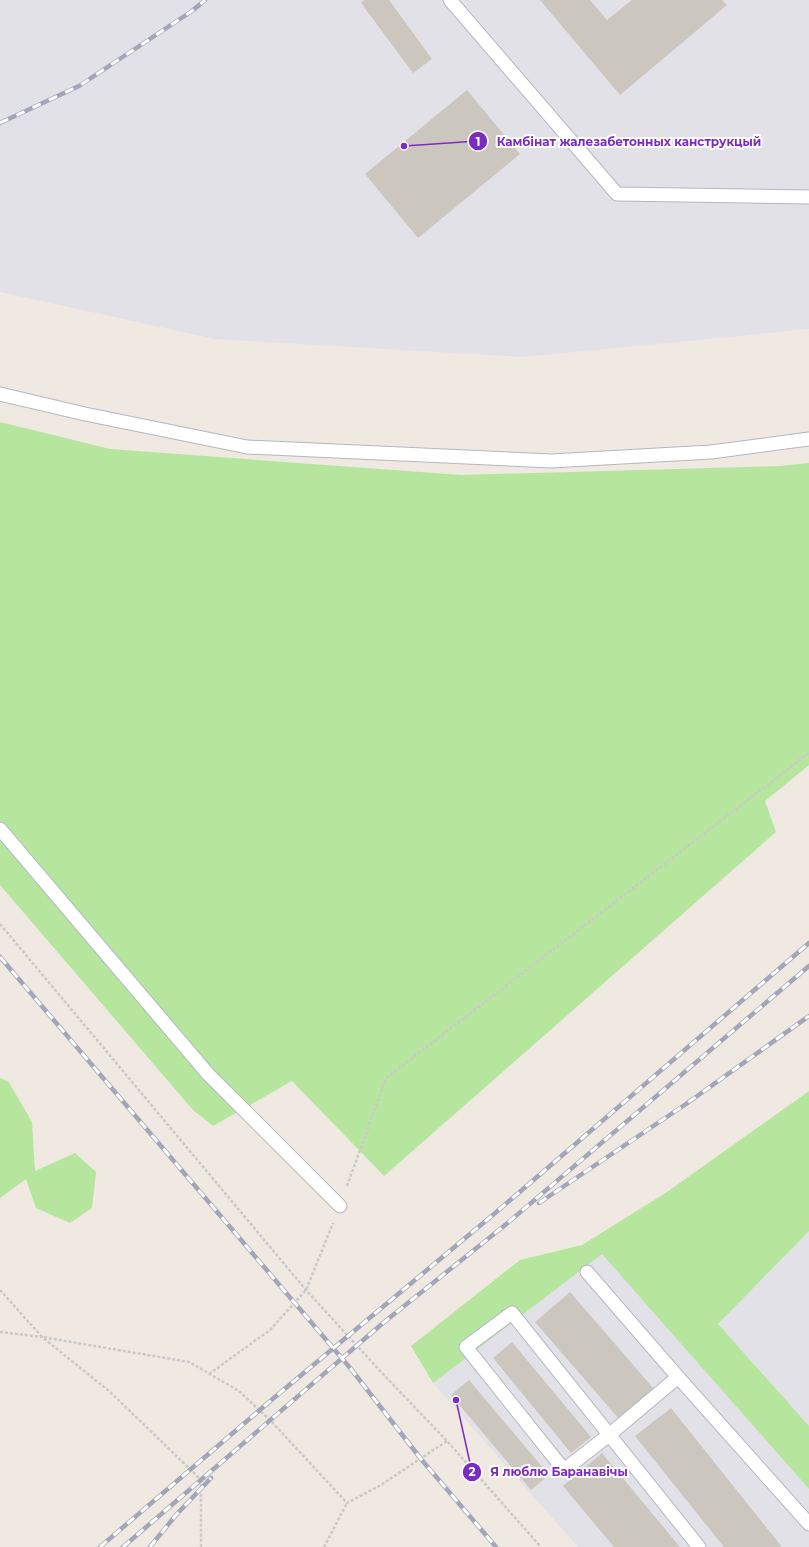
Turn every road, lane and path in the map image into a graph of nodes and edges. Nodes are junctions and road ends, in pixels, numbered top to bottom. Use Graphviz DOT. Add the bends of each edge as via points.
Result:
graph roads {
  1 [pos="450,0"];
  2 [pos="809,197"];
  3 [pos="0,394"];
  4 [pos="809,439"];
  5 [pos="809,753"];
  6 [pos="0,829"];
  7 [pos="0,924"];
  8 [pos="340,1206"];
  9 [pos="588,1272"];
  10 [pos="0,1290"];
  11 [pos="306,1290"];
  12 [pos="0,1332"];
  13 [pos="42,1337"];
  14 [pos="209,1374"];
  15 [pos="678,1377"];
  16 [pos="609,1435"];
  17 [pos="447,1440"];
  18 [pos="347,1503"];
  19 [pos="809,1524"];
  20 [pos="201,1547"];
  21 [pos="324,1547"];
  22 [pos="541,1547"];
  23 [pos="698,1547"];
  1 -- 2 [label="lane" via="617,194"];
  3 -- 4 [label="lane" via="247,447 551,461 711,452"];
  5 -- 8 [label="path" via="386,1078"];
  6 -- 8 [label="lane" via="208,1074"];
  7 -- 11 [label="path"];
  8 -- 11 [label="path"];
  9 -- 15 [label="lane"];
  10 -- 13 [label="path"];
  11 -- 14 [label="path" via="270,1330"];
  11 -- 17 [label="path" via="382,1374"];
  12 -- 13 [label="path"];
  13 -- 14 [label="path" via="189,1362"];
  13 -- 20 [label="path" via="109,1391 201,1480"];
  14 -- 18 [label="path" via="239,1391"];
  15 -- 16 [label="lane"];
  15 -- 19 [label="lane"];
  16 -- 16 [label="lane" via="564,1470 466,1347 512,1313"];
  16 -- 23 [label="lane"];
  17 -- 18 [label="path" via="381,1485"];
  17 -- 22 [label="path"];
  18 -- 21 [label="path"];
}
